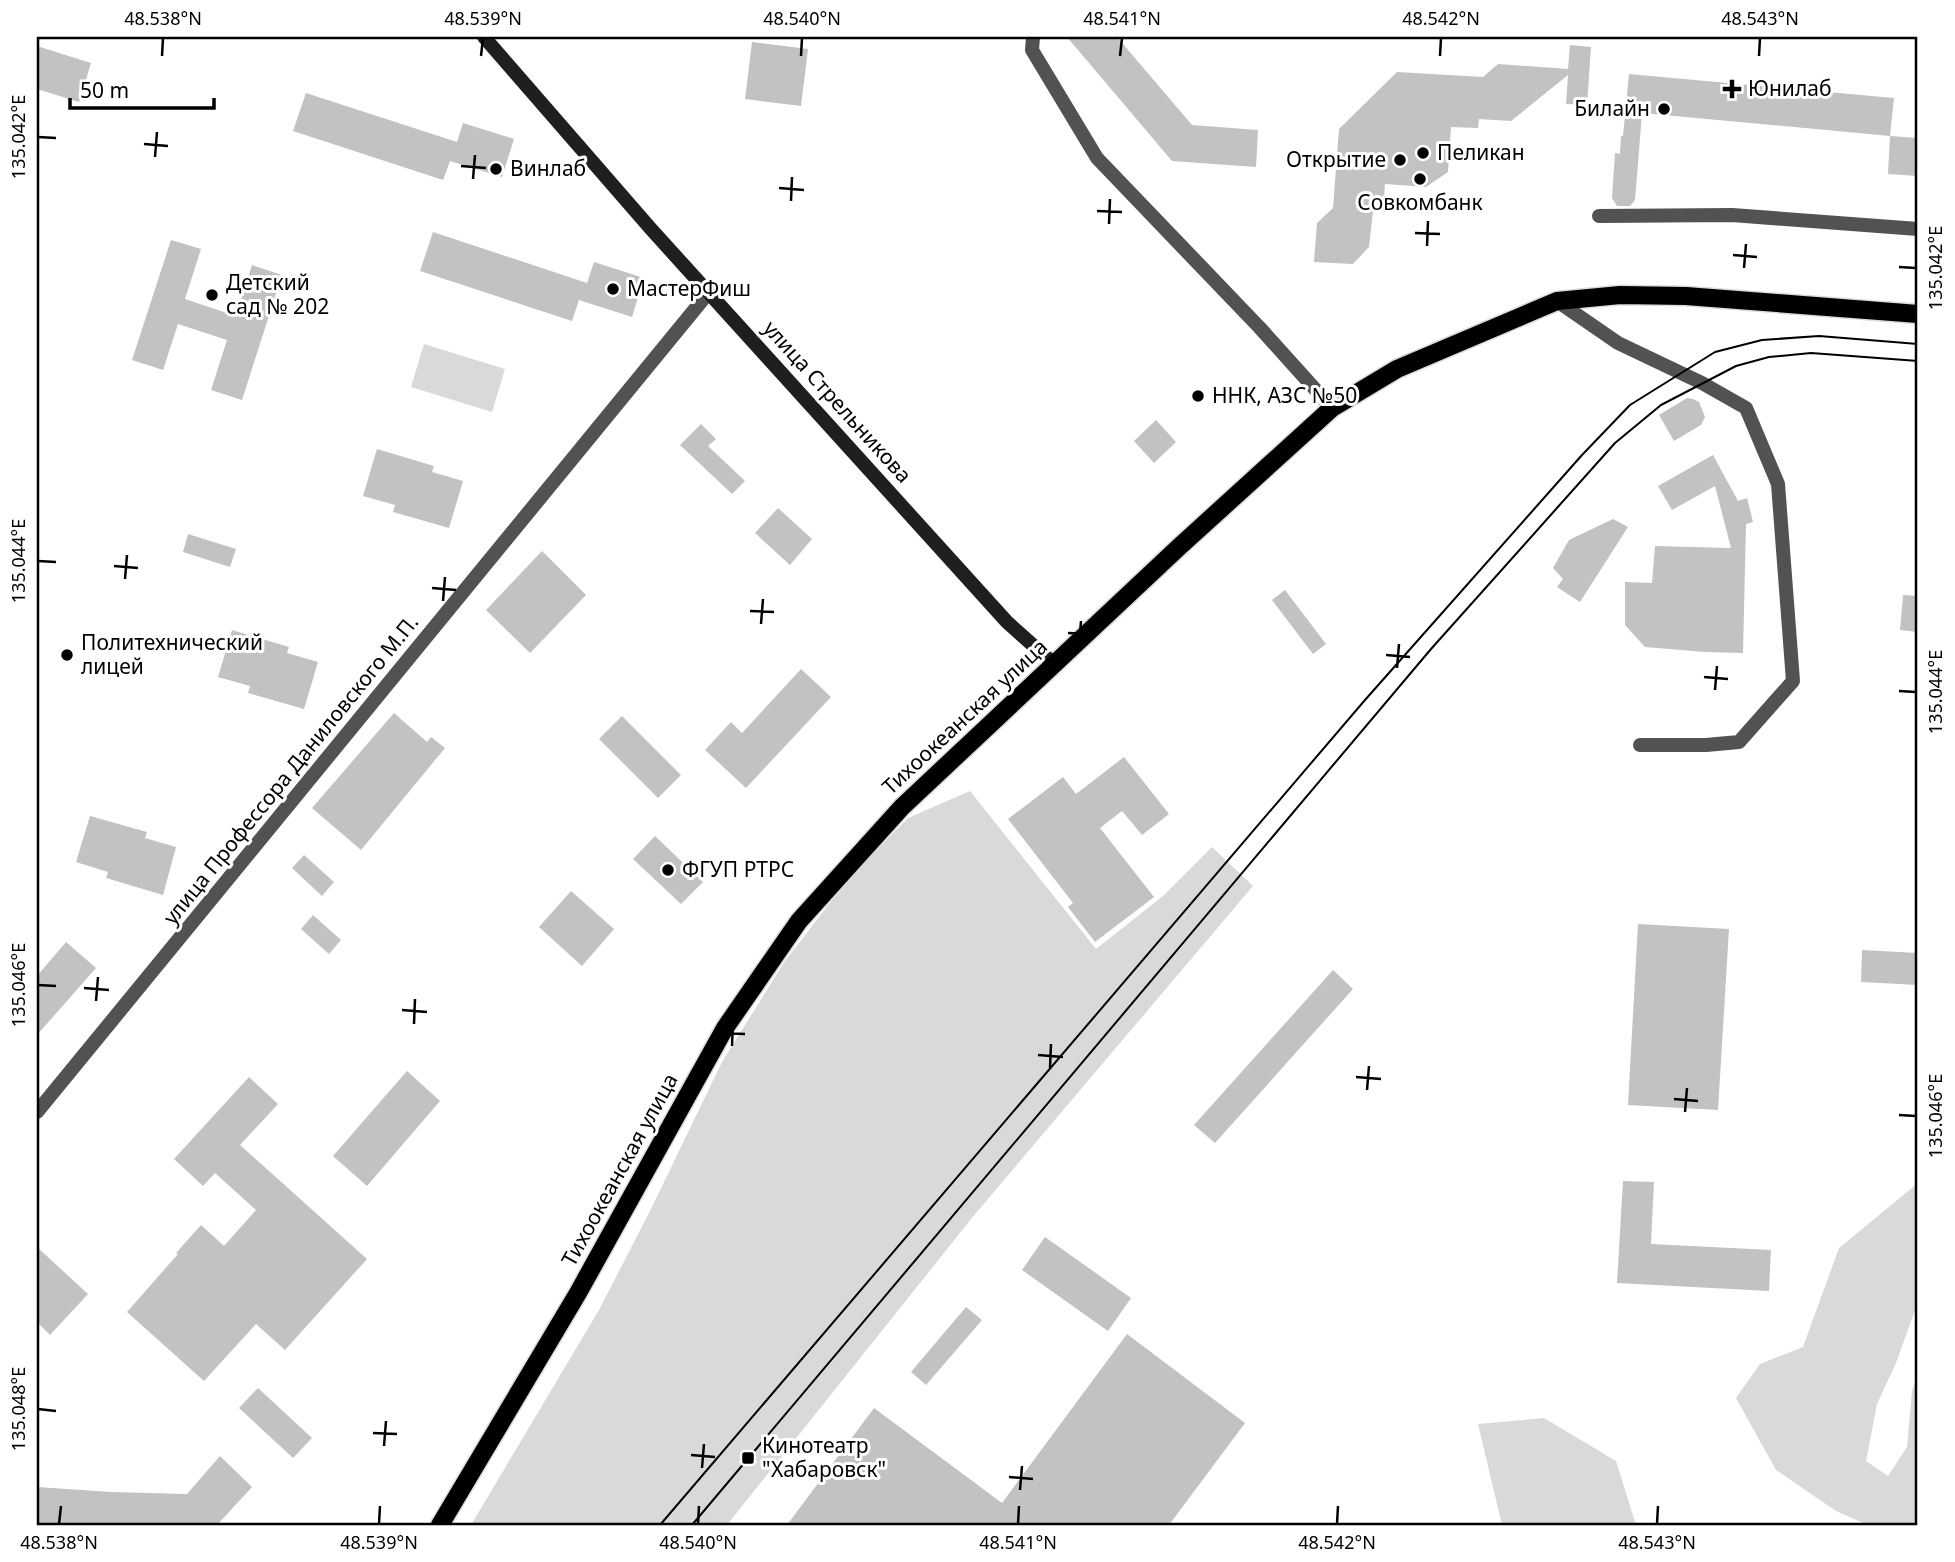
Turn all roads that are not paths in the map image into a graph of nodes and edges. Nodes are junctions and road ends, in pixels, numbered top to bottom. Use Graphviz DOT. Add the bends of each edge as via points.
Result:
graph roads {
  1 [pos="484,37"];
  2 [pos="1033,37"];
  3 [pos="1599,216"];
  4 [pos="1918,229"];
  5 [pos="709,292"];
  6 [pos="1556,301"];
  7 [pos="1918,314"];
  8 [pos="1332,408"];
  9 [pos="1054,664"];
  10 [pos="1640,745"];
  11 [pos="37,1112"];
  12 [pos="440,1525"];
  1 -- 5 [label="street, улица Стрельникова"];
  2 -- 8 [label="street" via="1032,51 1097,158"];
  3 -- 4 [label="street" via="1731,215"];
  5 -- 9 [label="street, улица Стрельникова" via="1007,622"];
  5 -- 11 [label="street, улица Профессора Даниловского М.П."];
  6 -- 7 [label="main road, Тихоокеанская улица" via="1620,295 1686,296"];
  6 -- 8 [label="main road, Тихоокеанская улица" via="1397,369"];
  6 -- 10 [label="street" via="1618,343 1745,408 1778,484 1794,681 1739,742"];
  8 -- 9 [label="main road, Тихоокеанская улица"];
  9 -- 12 [label="main road, Тихоокеанская улица" via="902,807 799,921 725,1028 578,1293"];
}
